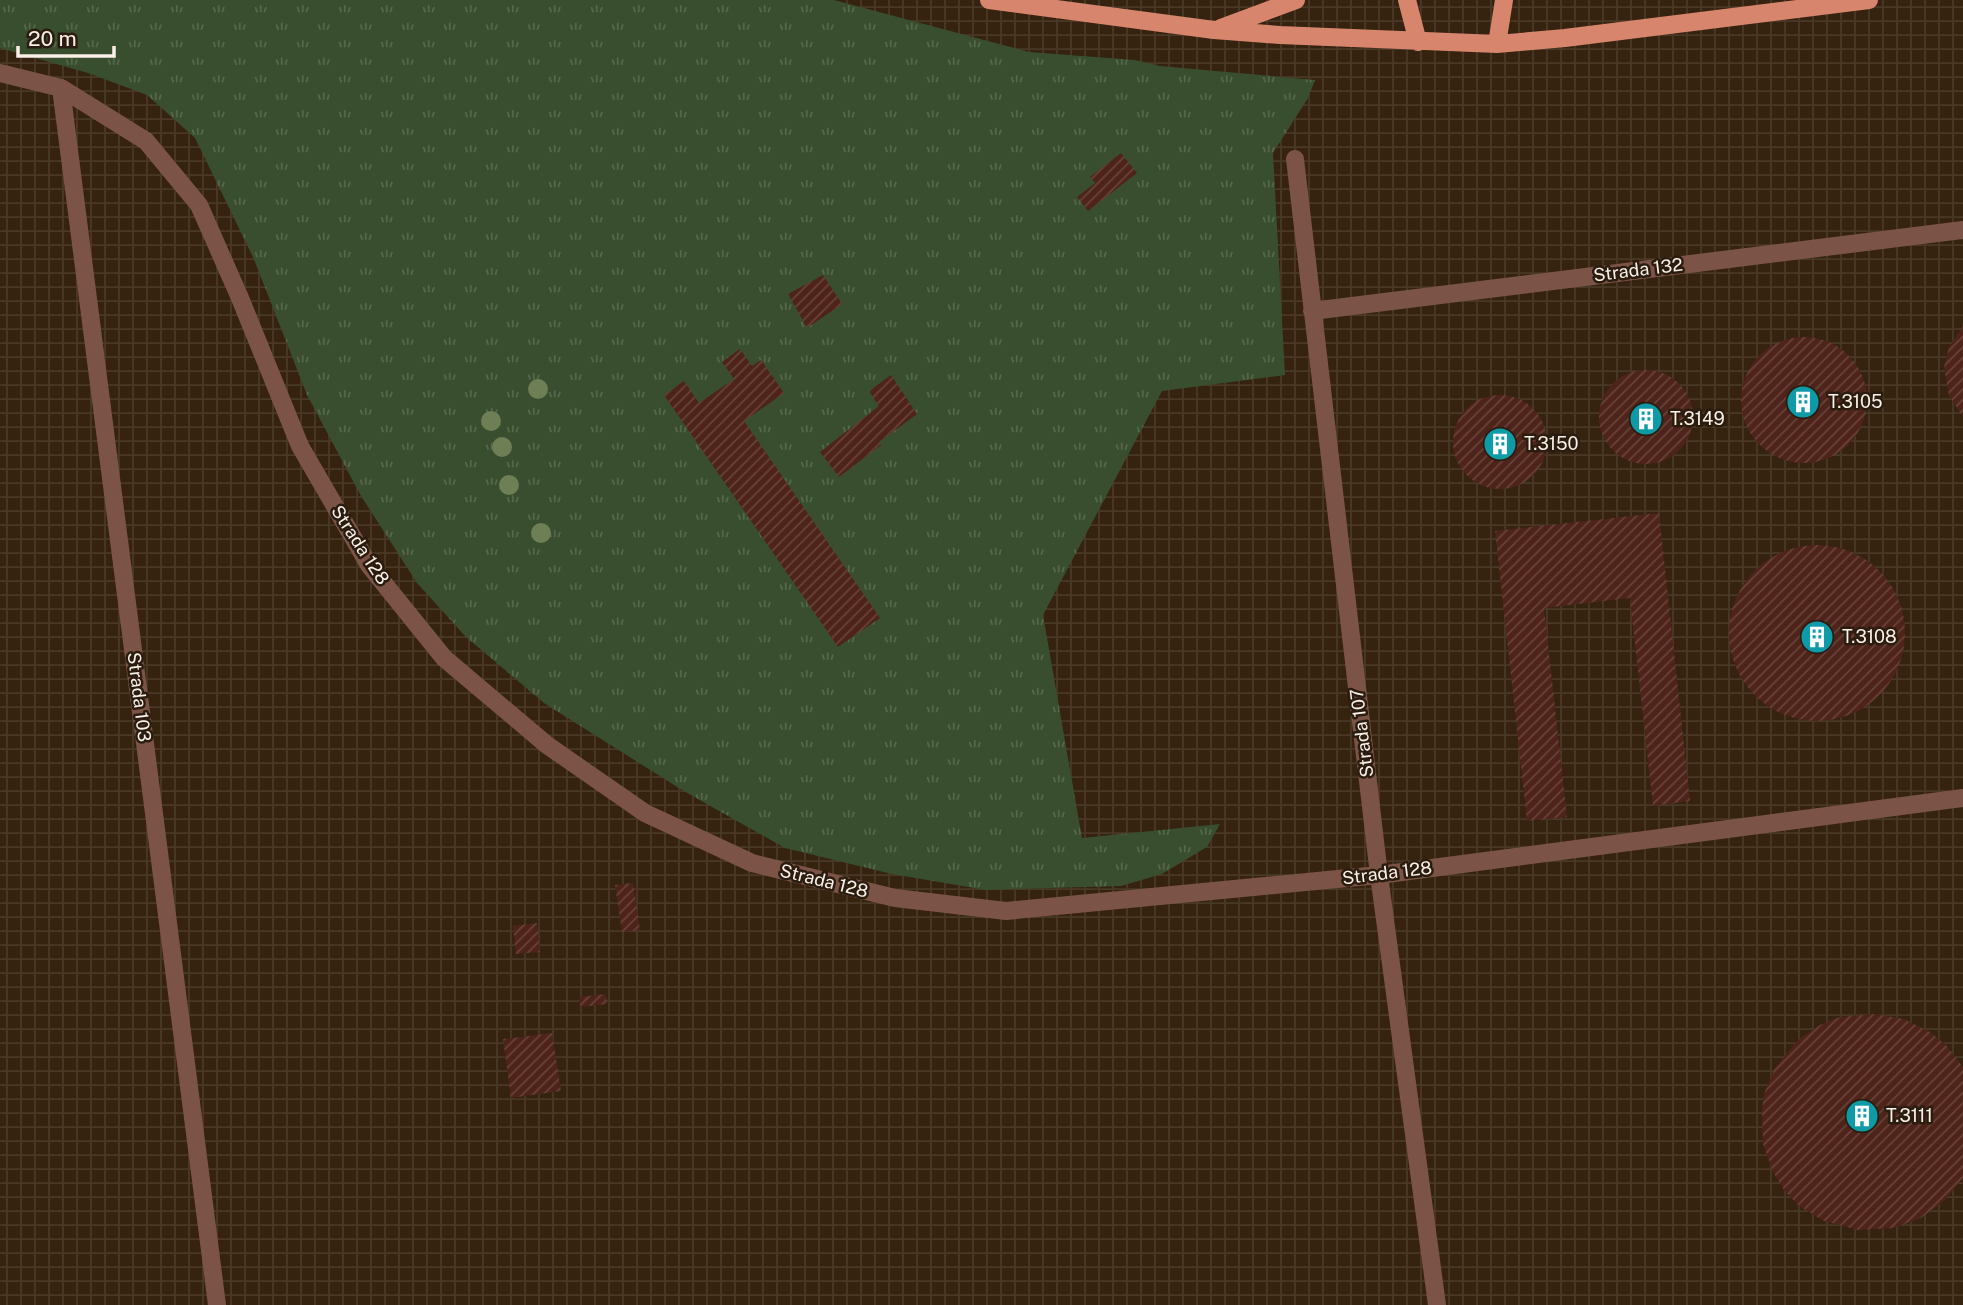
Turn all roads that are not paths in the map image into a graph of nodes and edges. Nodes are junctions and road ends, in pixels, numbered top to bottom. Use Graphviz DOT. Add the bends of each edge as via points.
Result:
graph roads {
  1 [pos="989,0"];
  2 [pos="1296,0"];
  3 [pos="1407,0"];
  4 [pos="1504,0"];
  5 [pos="1788,0"];
  6 [pos="1869,0"];
  7 [pos="1833,6"];
  8 [pos="1214,30"];
  9 [pos="1418,41"];
  10 [pos="1497,44"];
  11 [pos="0,73"];
  12 [pos="61,89"];
  13 [pos="1295,159"];
  14 [pos="1963,230"];
  15 [pos="1312,311"];
  16 [pos="1963,798"];
  17 [pos="1379,875"];
  18 [pos="217,1305"];
  19 [pos="1437,1305"];
  1 -- 8 [label="main road"];
  2 -- 8 [label="main road"];
  3 -- 9 [label="main road"];
  4 -- 10 [label="main road"];
  5 -- 7 [label="main road"];
  6 -- 7 [label="main road"];
  7 -- 10 [label="main road"];
  8 -- 9 [label="main road"];
  9 -- 10 [label="main road"];
  11 -- 12 [label="lane, Strada 128"];
  12 -- 17 [label="lane, Strada 128" via="146,141 199,205 300,446 369,565 444,658 547,745 645,813 752,863 895,898 1006,911"];
  12 -- 18 [label="lane, Strada 103"];
  13 -- 15 [label="lane, Strada 107"];
  14 -- 15 [label="lane, Strada 132"];
  15 -- 17 [label="lane, Strada 107"];
  16 -- 17 [label="lane, Strada 128"];
  17 -- 19 [label="lane, Strada 107"];
}
